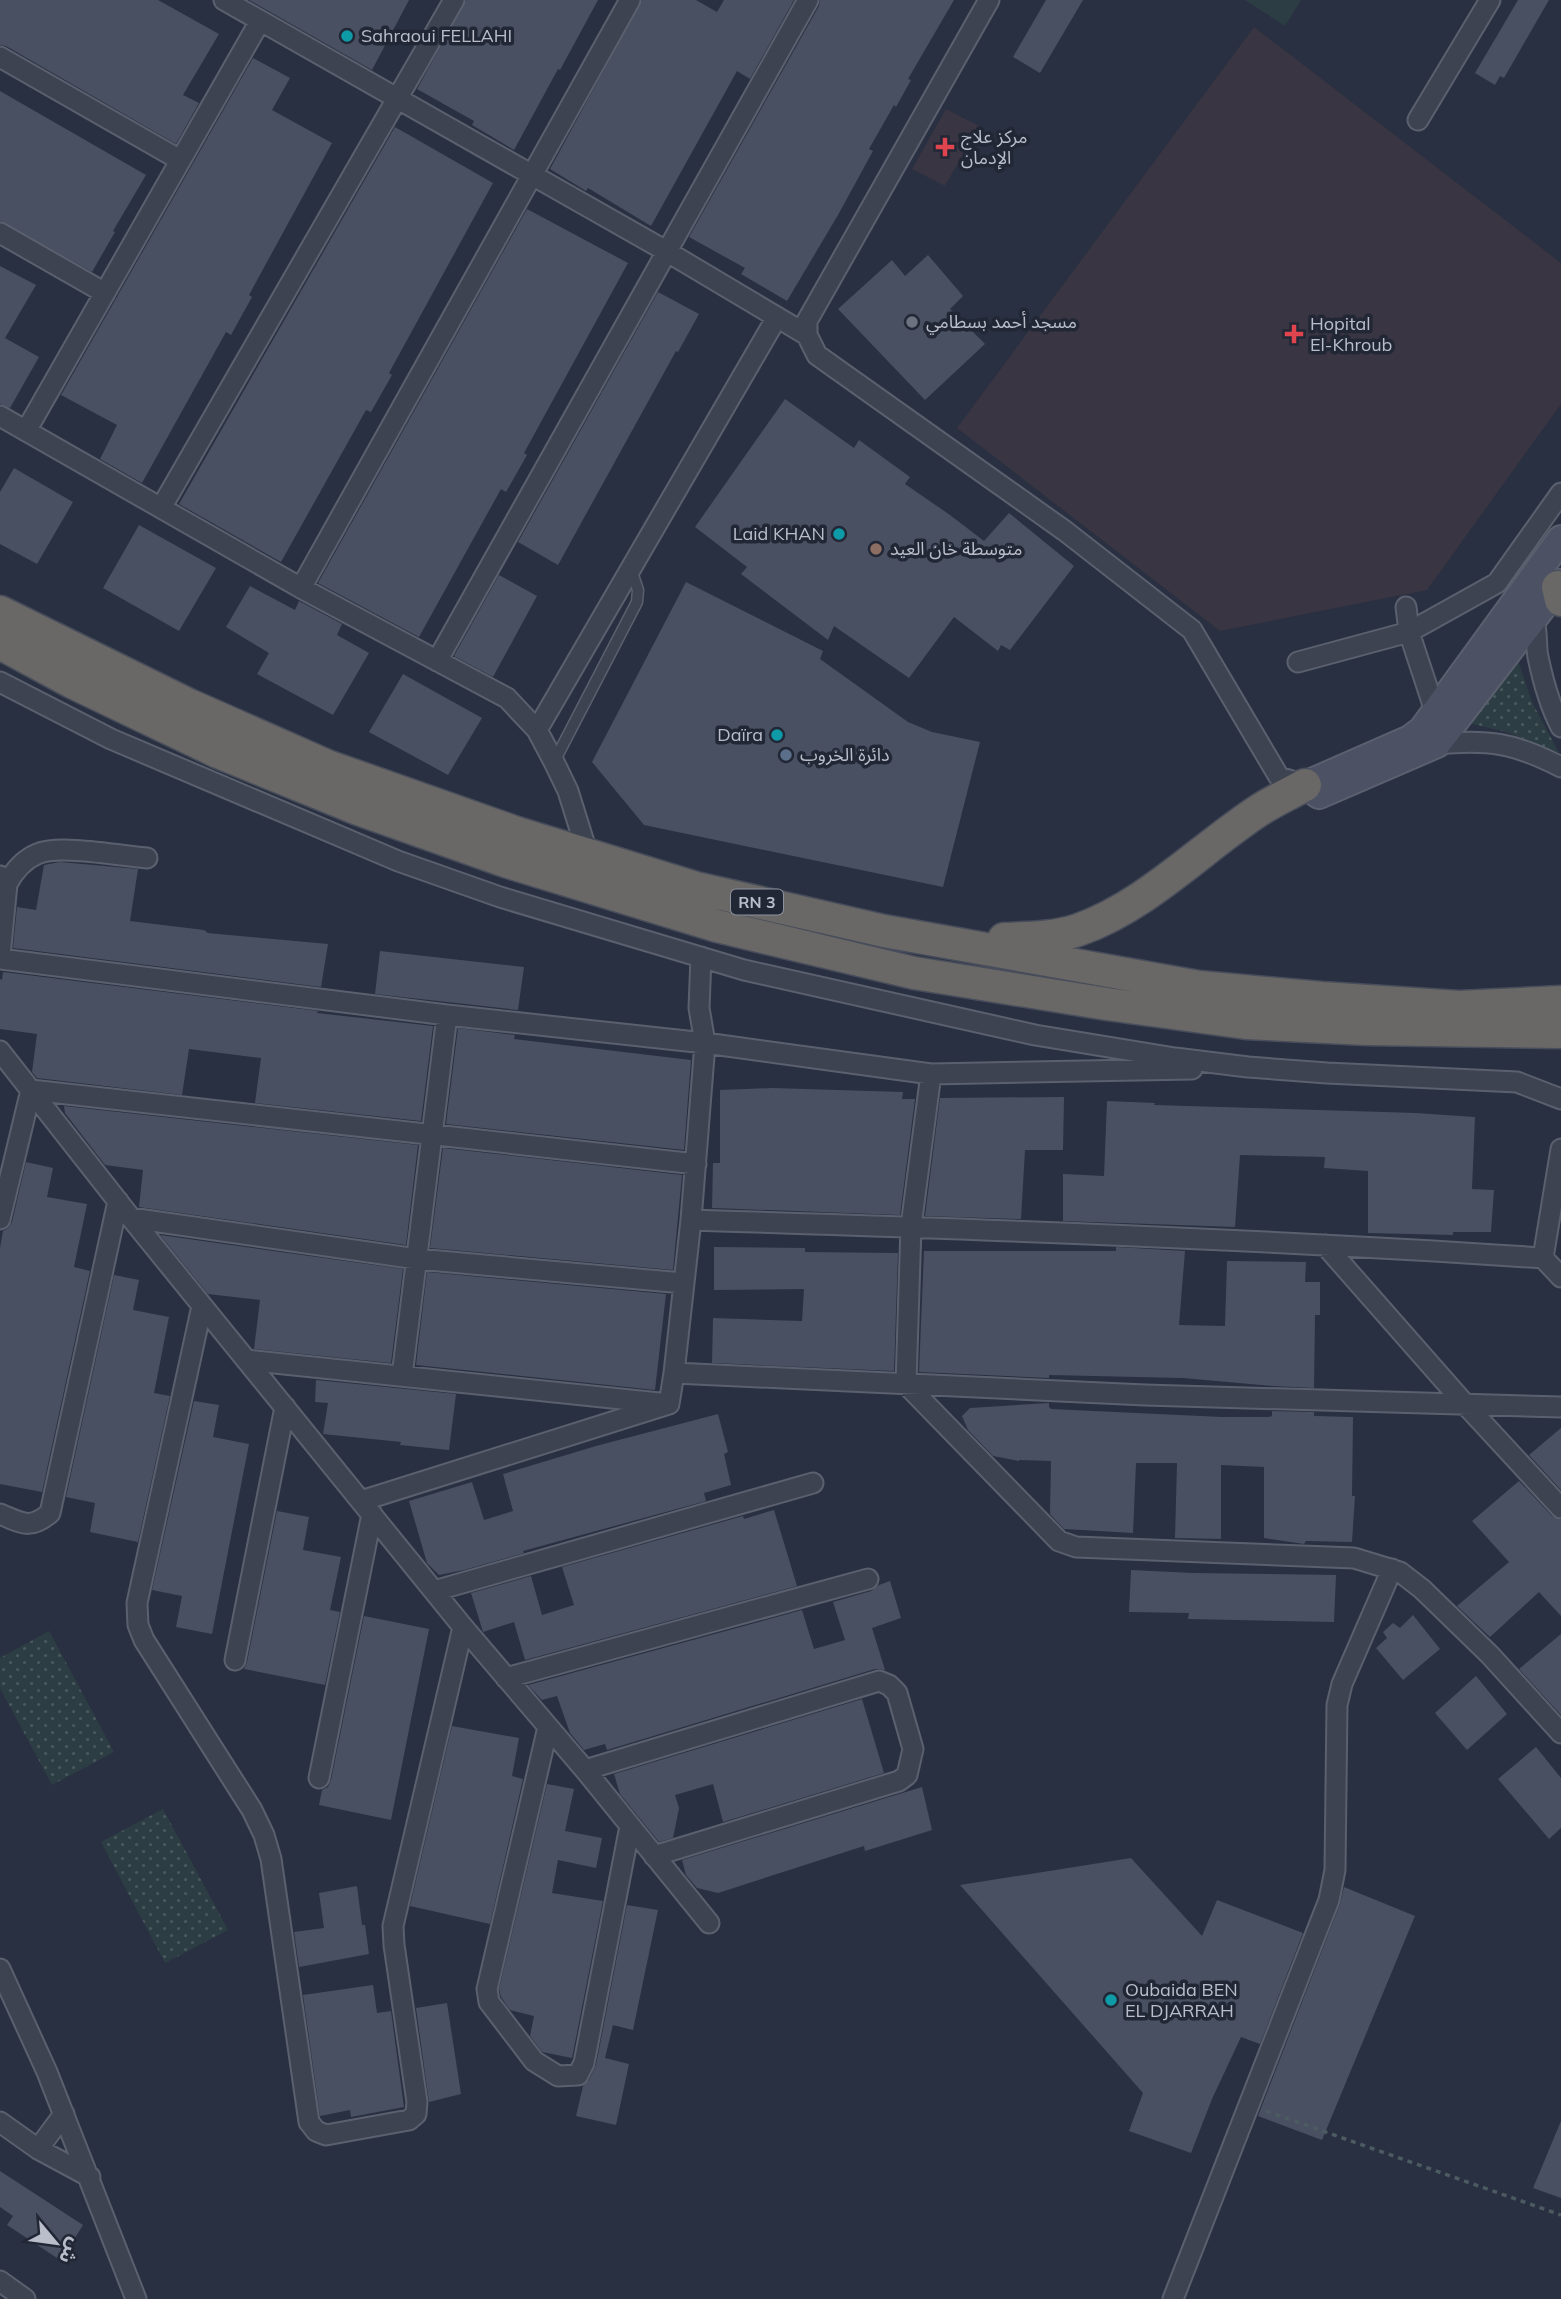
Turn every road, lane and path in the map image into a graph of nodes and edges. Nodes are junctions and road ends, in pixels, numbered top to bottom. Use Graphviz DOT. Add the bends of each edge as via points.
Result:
graph roads {
  1 [pos="224,0"];
  2 [pos="454,0"];
  3 [pos="630,0"];
  4 [pos="808,0"];
  5 [pos="989,0"];
  6 [pos="1490,0"];
  7 [pos="260,21"];
  8 [pos="0,57"];
  9 [pos="399,99"];
  10 [pos="1418,120"];
  11 [pos="180,160"];
  12 [pos="533,176"];
  13 [pos="0,233"];
  14 [pos="666,251"];
  15 [pos="105,293"];
  16 [pos="777,317"];
  17 [pos="807,335"];
  18 [pos="0,416"];
  19 [pos="26,431"];
  20 [pos="1561,494"];
  21 [pos="161,508"];
  22 [pos="1561,539"];
  23 [pos="631,568"];
  24 [pos="301,588"];
  25 [pos="1560,590"];
  26 [pos="1406,607"];
  27 [pos="1525,609"];
  28 [pos="0,612"];
  29 [pos="1409,632"];
  30 [pos="0,643"];
  31 [pos="437,661"];
  32 [pos="1298,662"];
  33 [pos="0,682"];
  34 [pos="1561,727"];
  35 [pos="1441,728"];
  36 [pos="537,730"];
  37 [pos="554,762"];
  38 [pos="1561,767"];
  39 [pos="1292,781"];
  40 [pos="587,855"];
  41 [pos="147,858"];
  42 [pos="3,880"];
  43 [pos="936,940"];
  44 [pos="0,957"];
  45 [pos="701,957"];
  46 [pos="1561,1002"];
  47 [pos="447,1015"];
  48 [pos="1561,1032"];
  49 [pos="705,1043"];
  50 [pos="0,1051"];
  51 [pos="1248,1067"];
  52 [pos="931,1074"];
  53 [pos="31,1090"];
  54 [pos="1561,1100"];
  55 [pos="430,1135"];
  56 [pos="1561,1149"];
  57 [pos="696,1164"];
  58 [pos="118,1200"];
  59 [pos="131,1218"];
  60 [pos="0,1219"];
  61 [pos="691,1220"];
  62 [pos="911,1226"];
  63 [pos="1325,1245"];
  64 [pos="1543,1258"];
  65 [pos="417,1259"];
  66 [pos="1561,1277"];
  67 [pos="683,1283"];
  68 [pos="202,1306"];
  69 [pos="246,1360"];
  70 [pos="674,1373"];
  71 [pos="402,1376"];
  72 [pos="906,1384"];
  73 [pos="1464,1403"];
  74 [pos="669,1404"];
  75 [pos="285,1407"];
  76 [pos="1561,1407"];
  77 [pos="813,1483"];
  78 [pos="367,1507"];
  79 [pos="1561,1508"];
  80 [pos="0,1514"];
  81 [pos="1392,1569"];
  82 [pos="869,1579"];
  83 [pos="434,1591"];
  84 [pos="463,1627"];
  85 [pos="235,1660"];
  86 [pos="506,1678"];
  87 [pos="548,1727"];
  88 [pos="1561,1733"];
  89 [pos="585,1770"];
  90 [pos="319,1778"];
  91 [pos="630,1826"];
  92 [pos="654,1856"];
  93 [pos="709,1923"];
  94 [pos="0,1969"];
  95 [pos="1248,2105"];
  96 [pos="64,2113"];
  97 [pos="0,2122"];
  98 [pos="37,2149"];
  99 [pos="90,2177"];
  100 [pos="1561,2215"];
  101 [pos="0,2281"];
  102 [pos="25,2299"];
  103 [pos="136,2299"];
  104 [pos="1172,2299"];
  1 -- 7 [label="street"];
  2 -- 9 [label="street"];
  3 -- 12 [label="street"];
  4 -- 14 [label="street"];
  5 -- 17 [label="street" via="807,321"];
  6 -- 10 [label="street"];
  7 -- 9 [label="street"];
  7 -- 11 [label="street"];
  8 -- 11 [label="street"];
  9 -- 12 [label="street"];
  9 -- 21 [label="street"];
  11 -- 15 [label="street"];
  12 -- 14 [label="street"];
  12 -- 24 [label="street"];
  13 -- 15 [label="street"];
  14 -- 16 [label="street"];
  14 -- 31 [label="street"];
  15 -- 19 [label="street"];
  16 -- 17 [label="street"];
  16 -- 23 [label="street"];
  17 -- 39 [label="street" via="817,355 1065,531 1192,630"];
  18 -- 19 [label="street"];
  19 -- 21 [label="street"];
  20 -- 29 [label="street" via="1497,583"];
  21 -- 24 [label="street"];
  22 -- 27 [label="main road"];
  23 -- 36 [label="street"];
  23 -- 37 [label="lane" via="637,602"];
  24 -- 31 [label="street"];
  25 -- 27 [label="main road"];
  26 -- 29 [label="street"];
  27 -- 34 [label="street"];
  27 -- 35 [label="main road"];
  28 -- 40 [label="highway, RN 3" via="188,705 327,766"];
  29 -- 32 [label="street"];
  29 -- 35 [label="street"];
  30 -- 48 [label="highway, RN 3" via="218,752 358,809 505,861 717,926 914,973 1246,1023"];
  31 -- 36 [label="street" via="507,698"];
  33 -- 45 [label="street" via="122,744 398,860 500,897"];
  35 -- 38 [label="street" via="1474,741 1516,748"];
  35 -- 39 [label="main road" via="1422,730 1410,739"];
  36 -- 37 [label="street"];
  37 -- 40 [label="street"];
  39 -- 43 [label="highway" via="1156,886 1078,930 1041,938"];
  40 -- 43 [label="highway, RN 3" via="696,888"];
  41 -- 42 [label="street" via="57,850 38,853"];
  42 -- 44 [label="street"];
  43 -- 46 [label="highway, RN 3" via="1199,987 1459,1007"];
  44 -- 47 [label="street"];
  45 -- 49 [label="street" via="699,1008"];
  45 -- 51 [label="street" via="1035,1035"];
  47 -- 49 [label="street"];
  47 -- 55 [label="street"];
  49 -- 52 [label="street"];
  49 -- 57 [label="street"];
  50 -- 53 [label="street"];
  51 -- 52 [label="street"];
  51 -- 54 [label="street" via="1517,1082"];
  52 -- 62 [label="street"];
  53 -- 55 [label="street"];
  53 -- 58 [label="street"];
  53 -- 60 [label="street"];
  55 -- 57 [label="street"];
  55 -- 65 [label="street"];
  56 -- 64 [label="street"];
  57 -- 61 [label="street"];
  58 -- 59 [label="street"];
  58 -- 80 [label="street" via="50,1513 38,1523 26,1524"];
  59 -- 65 [label="street"];
  59 -- 68 [label="street"];
  61 -- 62 [label="street"];
  61 -- 67 [label="street"];
  62 -- 63 [label="street"];
  62 -- 72 [label="street"];
  63 -- 64 [label="street"];
  63 -- 73 [label="street"];
  64 -- 66 [label="street"];
  65 -- 67 [label="street"];
  65 -- 71 [label="street"];
  67 -- 70 [label="street"];
  68 -- 69 [label="street"];
  68 -- 84 [label="street" via="137,1603 138,1625 264,1836 309,2122 326,2135 409,2120 416,2114 393,1926"];
  69 -- 71 [label="street"];
  69 -- 75 [label="street"];
  70 -- 72 [label="street"];
  70 -- 74 [label="street"];
  71 -- 74 [label="street"];
  72 -- 73 [label="street"];
  72 -- 81 [label="street" via="1059,1541 1076,1547 1354,1558"];
  73 -- 76 [label="street"];
  73 -- 79 [label="street"];
  74 -- 78 [label="street"];
  75 -- 78 [label="street"];
  75 -- 85 [label="street"];
  77 -- 83 [label="street"];
  78 -- 83 [label="street"];
  78 -- 90 [label="street"];
  81 -- 88 [label="street" via="1422,1588"];
  81 -- 95 [label="street" via="1337,1705 1335,1870 1329,1900"];
  82 -- 86 [label="street"];
  83 -- 84 [label="street"];
  84 -- 86 [label="street"];
  86 -- 87 [label="street"];
  87 -- 89 [label="street"];
  87 -- 91 [label="street" via="487,1989 489,2002 534,2062 558,2076 578,2075 584,2063"];
  89 -- 91 [label="street"];
  89 -- 92 [label="street" via="880,1681 897,1693 913,1749 907,1775 899,1781"];
  91 -- 92 [label="street"];
  92 -- 93 [label="street"];
  94 -- 96 [label="street"];
  95 -- 100 [label="path"];
  95 -- 104 [label="street"];
  96 -- 98 [label="street"];
  96 -- 99 [label="street"];
  97 -- 98 [label="street"];
  98 -- 99 [label="street"];
  99 -- 103 [label="street"];
  101 -- 102 [label="street"];
}
